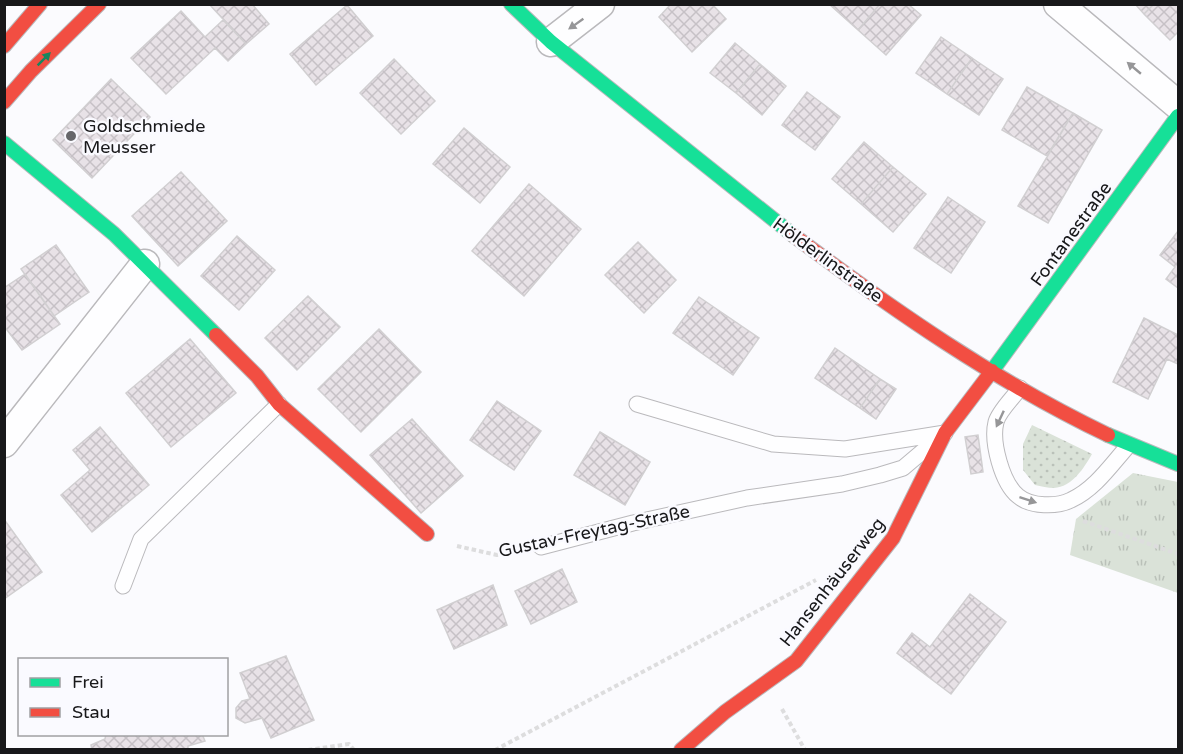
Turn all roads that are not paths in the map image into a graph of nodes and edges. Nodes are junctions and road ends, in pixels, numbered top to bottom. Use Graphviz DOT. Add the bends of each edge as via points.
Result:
graph roads {
  1 [pos="40,4"];
  2 [pos="99,4"];
  3 [pos="511,4"];
  4 [pos="600,4"];
  5 [pos="1058,4"];
  6 [pos="551,42"];
  7 [pos="4,46"];
  8 [pos="4,102"];
  9 [pos="1179,105"];
  10 [pos="1179,116"];
  11 [pos="4,143"];
  12 [pos="145,264"];
  13 [pos="992,372"];
  14 [pos="1020,388"];
  15 [pos="279,404"];
  16 [pos="637,404"];
  17 [pos="945,433"];
  18 [pos="4,443"];
  19 [pos="1128,446"];
  20 [pos="1179,464"];
  21 [pos="427,534"];
  22 [pos="541,547"];
  23 [pos="123,586"];
  24 [pos="681,750"];
  1 -- 7 [label="street"];
  8 -- 2 [label="street, one-way"];
  3 -- 6 [label="street, Hölderlinstraße"];
  4 -- 6 [label="street, one-way"];
  9 -- 5 [label="street, one-way"];
  6 -- 13 [label="street, Hölderlinstraße" via="821,258"];
  10 -- 13 [label="street, Fontanestraße"];
  11 -- 12 [label="street"];
  12 -- 15 [label="street" via="257,376"];
  12 -- 18 [label="street"];
  13 -- 14 [label="street, Hölderlinstraße"];
  13 -- 17 [label="street, Hansenhäuserweg"];
  14 -- 19 [label="street, Hölderlinstraße"];
  14 -- 19 [label="lane, one-way" via="996,420 995,432 997,454 1018,497 1054,505 1071,500 1089,489"];
  15 -- 21 [label="street"];
  15 -- 23 [label="lane" via="141,539"];
  16 -- 17 [label="lane" via="773,444 844,449"];
  17 -- 22 [label="lane, Gustav-Freytag-Straße" via="903,468 880,475 747,498"];
  17 -- 24 [label="street, Hansenhäuserweg" via="893,538 796,661 725,712"];
  19 -- 20 [label="street, Hölderlinstraße"];
}
